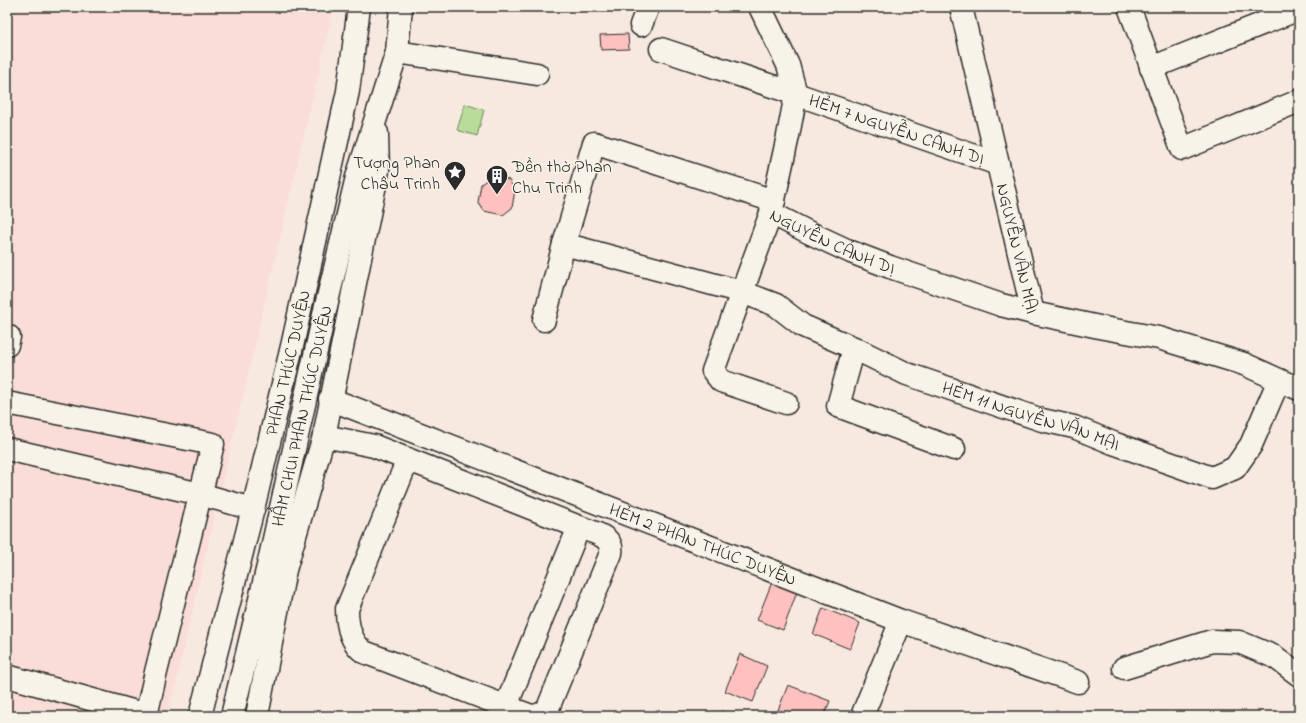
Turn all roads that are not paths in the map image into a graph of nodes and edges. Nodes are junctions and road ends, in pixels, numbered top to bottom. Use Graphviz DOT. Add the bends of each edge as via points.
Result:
graph roads {
  1 [pos="359,7"];
  2 [pos="401,7"];
  3 [pos="760,7"];
  4 [pos="961,7"];
  5 [pos="1129,7"];
  6 [pos="1299,9"];
  7 [pos="661,49"];
  8 [pos="397,52"];
  9 [pos="1151,68"];
  10 [pos="537,74"];
  11 [pos="796,94"];
  12 [pos="1299,101"];
  13 [pos="376,118"];
  14 [pos="998,164"];
  15 [pos="772,207"];
  16 [pos="564,244"];
  17 [pos="742,292"];
  18 [pos="1033,313"];
  19 [pos="544,320"];
  20 [pos="854,348"];
  21 [pos="1279,380"];
  22 [pos="1299,389"];
  23 [pos="330,399"];
  24 [pos="7,403"];
  25 [pos="786,404"];
  26 [pos="324,436"];
  27 [pos="7,449"];
  28 [pos="954,449"];
  29 [pos="408,459"];
  30 [pos="200,494"];
  31 [pos="253,509"];
  32 [pos="579,527"];
  33 [pos="901,621"];
  34 [pos="1124,668"];
  35 [pos="1299,675"];
  36 [pos="7,676"];
  37 [pos="1078,682"];
  38 [pos="506,706"];
  39 [pos="146,715"];
  40 [pos="200,716"];
  41 [pos="232,716"];
  42 [pos="257,716"];
  43 [pos="862,716"];
  1 -- 31 [label="street, PHAN THÚC DUYỆN" via="348,91"];
  2 -- 8 [label="street"];
  3 -- 11 [label="street, NGUYỄN CẢNH DỊ" via="788,65"];
  4 -- 14 [label="street, NGUYỄN VĂN MẠI"];
  5 -- 9 [label="street"];
  6 -- 9 [label="street"];
  7 -- 11 [label="street, HẺM 7 NGUYỄN CẢNH DỊ"];
  8 -- 10 [label="street"];
  8 -- 13 [label="street"];
  9 -- 12 [label="street" via="1182,148"];
  11 -- 14 [label="street, HẺM 7 NGUYỄN CẢNH DỊ"];
  11 -- 15 [label="street, NGUYỄN CẢNH DỊ"];
  13 -- 23 [label="street" via="378,170"];
  13 -- 41 [label="street, HẦM CHUI PHAN THÚC DUYỆN" via="357,177"];
  14 -- 18 [label="street, NGUYỄN VĂN MẠI"];
  15 -- 16 [label="street" via="594,143"];
  15 -- 17 [label="street"];
  15 -- 18 [label="street, NGUYỄN CẢNH DỊ" via="808,232 890,267"];
  16 -- 17 [label="street, HẺM 11 NGUYỄN VĂN MẠI"];
  16 -- 19 [label="street"];
  17 -- 20 [label="street, HẺM 11 NGUYỄN VĂN MẠI" via="776,305 803,326"];
  17 -- 25 [label="street" via="713,372 721,381"];
  18 -- 21 [label="street, NGUYỄN VĂN MẠI" via="1159,338 1244,364"];
  20 -- 21 [label="street, HẺM 11 NGUYỄN VĂN MẠI" via="907,374 1042,420 1074,427 1212,478 1235,468 1251,445"];
  20 -- 28 [label="street" via="838,406"];
  21 -- 22 [label="street, NGUYỄN VĂN MẠI"];
  23 -- 26 [label="street"];
  23 -- 33 [label="street, HẺM 2 PHAN THÚC DUYỆN"];
  24 -- 30 [label="street" via="213,444"];
  26 -- 29 [label="street" via="374,446"];
  26 -- 42 [label="street" via="285,570"];
  27 -- 30 [label="street"];
  29 -- 32 [label="street"];
  29 -- 38 [label="street" via="347,609 350,634 364,652"];
  30 -- 31 [label="street"];
  30 -- 39 [label="street"];
  31 -- 40 [label="street, PHAN THÚC DUYỆN"];
  32 -- 38 [label="street"];
  32 -- 38 [label="street" via="604,537 612,548 593,598 544,713 531,716"];
  33 -- 37 [label="street, HẺM 2 PHAN THÚC DUYỆN"];
  33 -- 43 [label="street"];
  34 -- 35 [label="street" via="1212,641 1240,642 1275,657"];
  36 -- 39 [label="street"];
}
